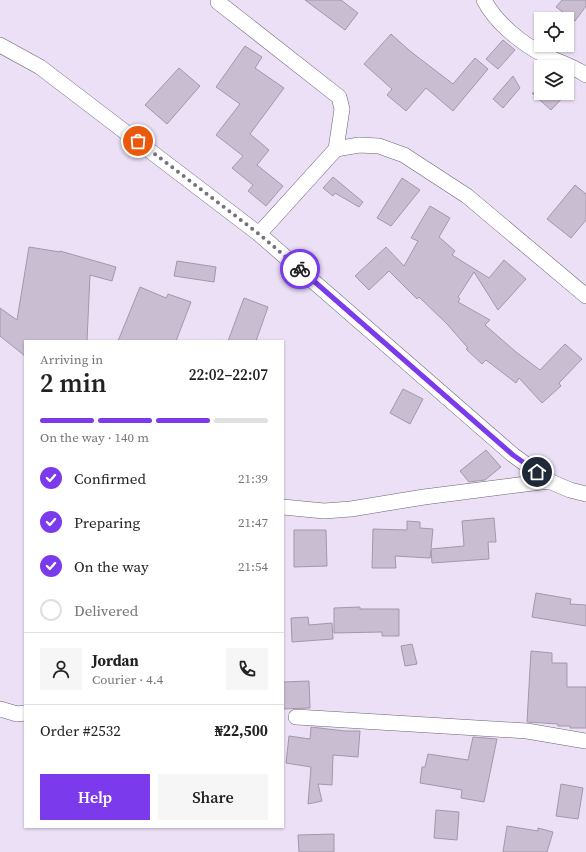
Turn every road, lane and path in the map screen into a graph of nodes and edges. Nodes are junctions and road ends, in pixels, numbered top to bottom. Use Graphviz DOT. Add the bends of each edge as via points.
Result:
graph roads {
  1 [pos="484,0"];
  2 [pos="218,2"];
  3 [pos="0,46"];
  4 [pos="586,75"];
  5 [pos="336,149"];
  6 [pos="259,234"];
  7 [pos="586,296"];
  8 [pos="549,480"];
  9 [pos="586,494"];
  10 [pos="284,507"];
  11 [pos="0,709"];
  12 [pos="24,713"];
  13 [pos="296,717"];
  14 [pos="586,741"];
  1 -- 4 [label="street" via="506,27 527,45"];
  2 -- 5 [label="street" via="339,97 342,109"];
  3 -- 6 [label="street" via="40,67"];
  5 -- 6 [label="street"];
  5 -- 7 [label="street" via="359,145 379,146 404,155 467,196"];
  6 -- 8 [label="street" via="513,455"];
  8 -- 9 [label="street"];
  8 -- 10 [label="street" via="350,509 324,511"];
  11 -- 12 [label="street" via="17,714"];
  13 -- 14 [label="street" via="527,731"];
}
